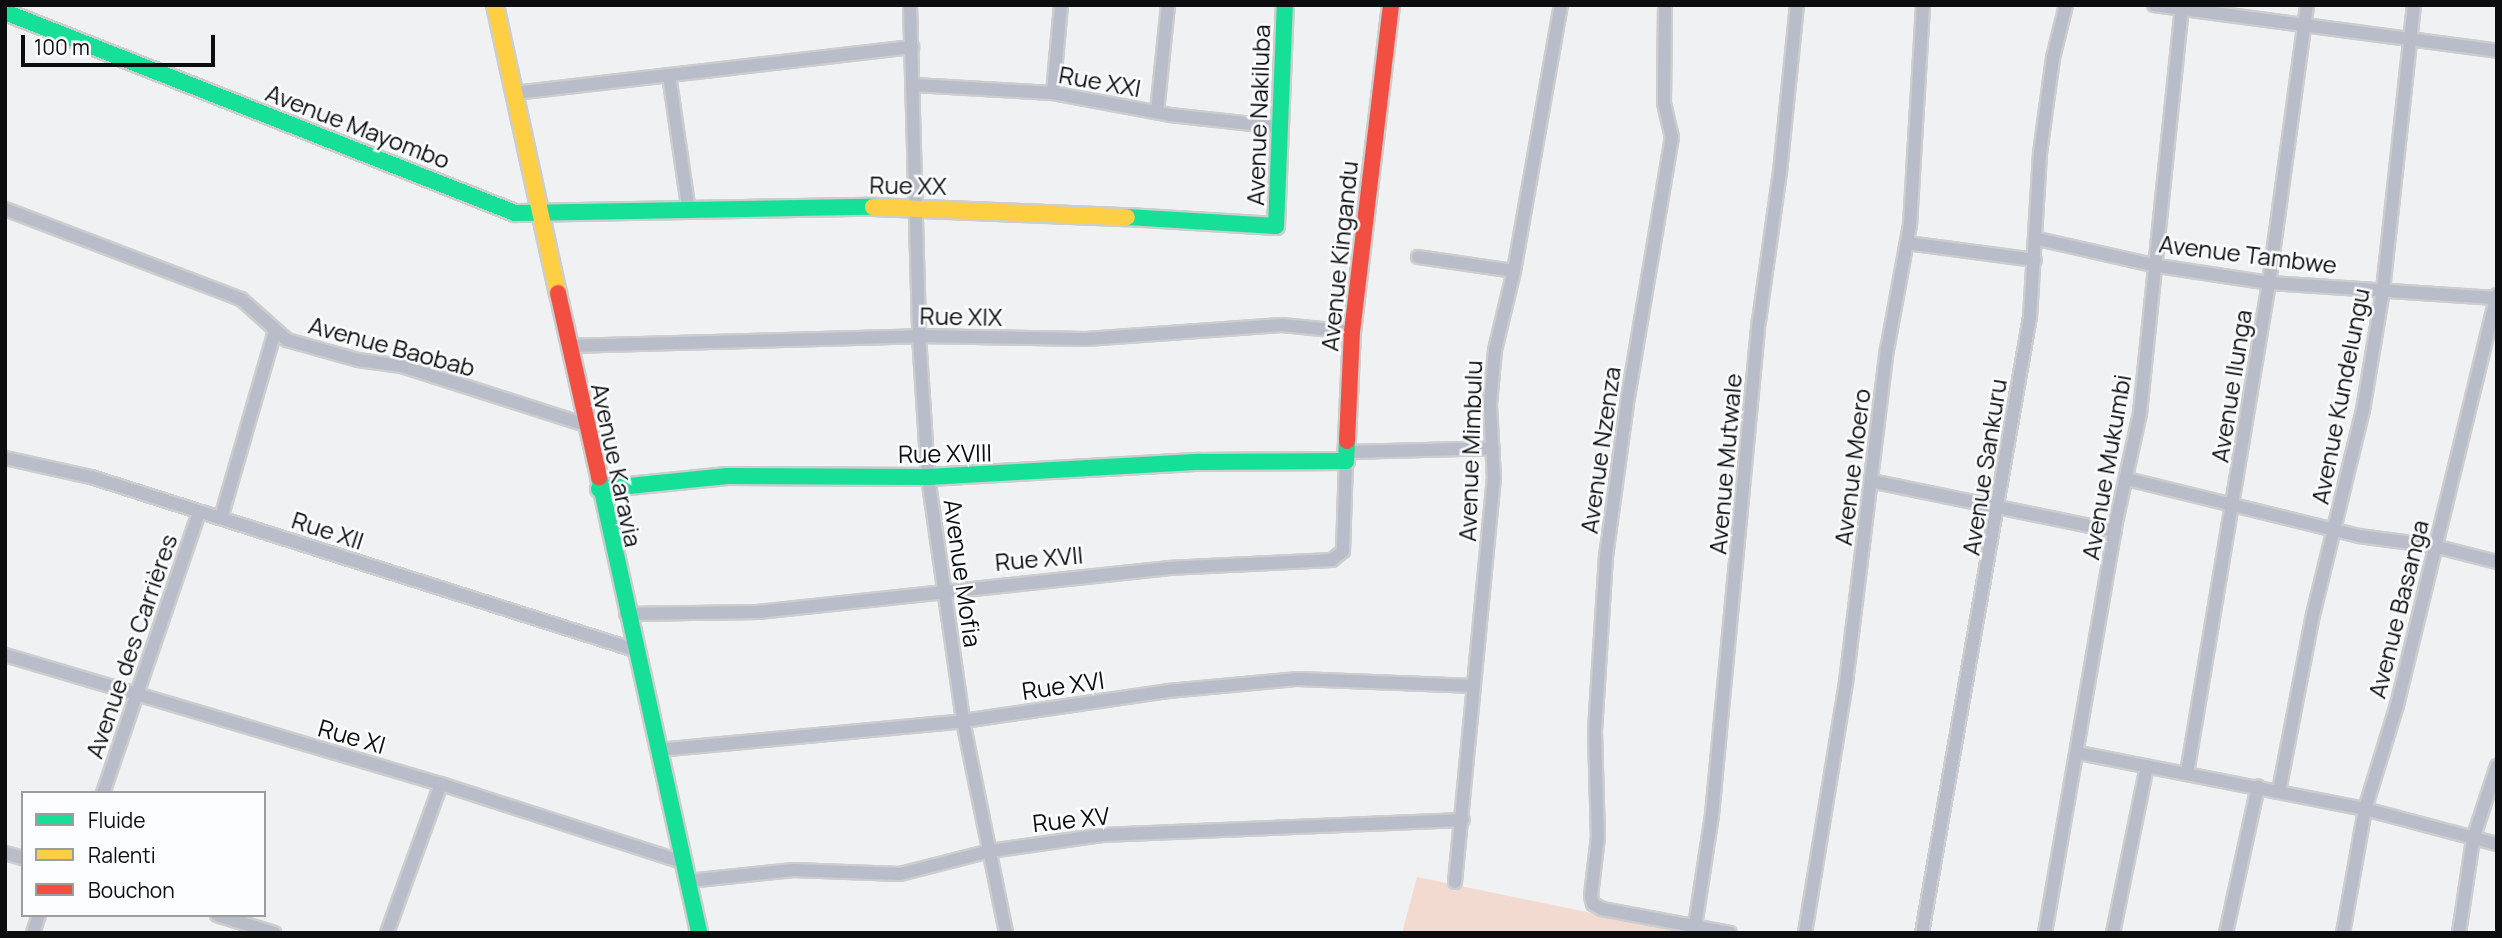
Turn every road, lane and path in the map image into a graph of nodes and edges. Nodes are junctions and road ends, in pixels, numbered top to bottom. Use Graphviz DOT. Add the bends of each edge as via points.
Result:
graph roads {
  1 [pos="495,5"];
  2 [pos="910,5"];
  3 [pos="1062,5"];
  4 [pos="1168,5"];
  5 [pos="1285,5"];
  6 [pos="1391,5"];
  7 [pos="1561,5"];
  8 [pos="1665,5"];
  9 [pos="1797,5"];
  10 [pos="1923,5"];
  11 [pos="2066,5"];
  12 [pos="2154,5"];
  13 [pos="2307,5"];
  14 [pos="2414,5"];
  15 [pos="2181,8"];
  16 [pos="5,12"];
  17 [pos="2302,28"];
  18 [pos="2409,40"];
  19 [pos="912,47"];
  20 [pos="2497,51"];
  21 [pos="669,75"];
  22 [pos="914,85"];
  23 [pos="514,93"];
  24 [pos="1052,93"];
  25 [pos="1157,112"];
  26 [pos="1279,127"];
  27 [pos="688,205"];
  28 [pos="916,207"];
  29 [pos="5,209"];
  30 [pos="539,213"];
  31 [pos="1276,226"];
  32 [pos="2038,239"];
  33 [pos="1907,243"];
  34 [pos="1418,257"];
  35 [pos="2035,260"];
  36 [pos="2158,266"];
  37 [pos="1514,271"];
  38 [pos="2269,283"];
  39 [pos="2383,290"];
  40 [pos="2497,297"];
  41 [pos="275,331"];
  42 [pos="1352,332"];
  43 [pos="919,336"];
  44 [pos="568,346"];
  45 [pos="586,425"];
  46 [pos="1493,448"];
  47 [pos="1345,457"];
  48 [pos="5,458"];
  49 [pos="928,477"];
  50 [pos="2127,479"];
  51 [pos="1871,481"];
  52 [pos="599,489"];
  53 [pos="2233,506"];
  54 [pos="1999,507"];
  55 [pos="199,513"];
  56 [pos="221,518"];
  57 [pos="2115,531"];
  58 [pos="2334,531"];
  59 [pos="2434,546"];
  60 [pos="2497,562"];
  61 [pos="942,588"];
  62 [pos="626,614"];
  63 [pos="635,650"];
  64 [pos="5,655"];
  65 [pos="1473,686"];
  66 [pos="137,696"];
  67 [pos="963,721"];
  68 [pos="659,750"];
  69 [pos="2079,753"];
  70 [pos="2147,766"];
  71 [pos="2497,766"];
  72 [pos="2188,773"];
  73 [pos="441,784"];
  74 [pos="2258,786"];
  75 [pos="104,791"];
  76 [pos="2279,791"];
  77 [pos="2365,809"];
  78 [pos="1463,820"];
  79 [pos="2473,839"];
  80 [pos="2497,844"];
  81 [pos="990,851"];
  82 [pos="685,863"];
  83 [pos="688,881"];
  84 [pos="1455,882"];
  85 [pos="223,917"];
  86 [pos="1695,926"];
  87 [pos="274,933"];
  88 [pos="387,933"];
  89 [pos="699,933"];
  90 [pos="1006,933"];
  91 [pos="1730,933"];
  92 [pos="1805,933"];
  93 [pos="1922,933"];
  94 [pos="2045,933"];
  95 [pos="2113,933"];
  96 [pos="2226,933"];
  97 [pos="2343,933"];
  98 [pos="2459,933"];
  1 -- 23 [label="street, Avenue Karavia"];
  2 -- 19 [label="street, Avenue Mofia"];
  3 -- 24 [label="street"];
  4 -- 25 [label="street"];
  5 -- 26 [label="street, Avenue Nakiluba"];
  6 -- 42 [label="street, Avenue Kingandu"];
  7 -- 37 [label="street, Avenue Mimbulu"];
  8 -- 86 [label="street, Avenue Nzenza" via="1664,103 1672,137 1606,556 1595,732 1599,798 1593,904"];
  9 -- 86 [label="street, Avenue Mutwale" via="1759,321 1712,815"];
  10 -- 33 [label="street, Avenue Moero"];
  11 -- 32 [label="street, Avenue Sankuru" via="2053,58 2040,153"];
  12 -- 15 [label="street"];
  13 -- 17 [label="street, Avenue Ilunga"];
  14 -- 18 [label="street, Avenue Kundelungu"];
  15 -- 17 [label="street"];
  15 -- 36 [label="street, Avenue Mukumbi"];
  16 -- 30 [label="street, Avenue Mayombo" via="514,213"];
  17 -- 18 [label="street"];
  17 -- 38 [label="street, Avenue Ilunga"];
  18 -- 20 [label="street"];
  18 -- 39 [label="street, Avenue Kundelungu"];
  19 -- 21 [label="street"];
  19 -- 22 [label="street, Avenue Mofia"];
  21 -- 23 [label="street"];
  21 -- 27 [label="street"];
  22 -- 24 [label="street, Rue XXI"];
  22 -- 28 [label="street, Avenue Mofia"];
  23 -- 30 [label="street, Avenue Karavia"];
  24 -- 25 [label="street, Rue XXI"];
  25 -- 26 [label="street, Rue XXI"];
  26 -- 31 [label="street, Avenue Nakiluba"];
  27 -- 28 [label="street, Rue XX"];
  27 -- 30 [label="street, Rue XX"];
  28 -- 31 [label="street, Rue XX"];
  28 -- 43 [label="street, Avenue Mofia"];
  29 -- 41 [label="street, Avenue Baobab" via="241,299"];
  30 -- 44 [label="street, Avenue Karavia"];
  32 -- 35 [label="street, Avenue Sankuru"];
  32 -- 36 [label="street, Avenue Tambwe"];
  33 -- 35 [label="street"];
  33 -- 51 [label="street, Avenue Moero"];
  34 -- 37 [label="street"];
  35 -- 54 [label="street, Avenue Sankuru"];
  36 -- 38 [label="street, Avenue Tambwe"];
  36 -- 50 [label="street, Avenue Mukumbi"];
  37 -- 46 [label="street, Avenue Mimbulu" via="1495,350 1490,404"];
  38 -- 39 [label="street, Avenue Tambwe"];
  38 -- 53 [label="street, Avenue Ilunga"];
  39 -- 40 [label="street, Avenue Tambwe"];
  39 -- 58 [label="street, Avenue Kundelungu" via="2363,410"];
  40 -- 59 [label="street, Avenue Basanga" via="2479,383"];
  41 -- 45 [label="street, Avenue Baobab" via="322,352 402,366"];
  41 -- 56 [label="street"];
  42 -- 43 [label="street, Rue XIX" via="1282,325 1086,339"];
  42 -- 47 [label="street, Avenue Kingandu"];
  43 -- 44 [label="street, Rue XIX"];
  43 -- 49 [label="street, Avenue Mofia"];
  44 -- 45 [label="street, Avenue Karavia"];
  45 -- 52 [label="street, Avenue Karavia"];
  46 -- 47 [label="street"];
  46 -- 65 [label="street, Avenue Mimbulu" via="1490,533"];
  47 -- 49 [label="street, Rue XVIII"];
  47 -- 61 [label="street, Rue XVII" via="1343,551 1332,560 1168,568"];
  48 -- 55 [label="street, Rue XII" via="91,477"];
  49 -- 52 [label="street, Rue XVIII" via="727,476"];
  49 -- 61 [label="street, Avenue Mofia"];
  50 -- 53 [label="street"];
  50 -- 57 [label="street, Avenue Mukumbi"];
  51 -- 54 [label="street"];
  51 -- 92 [label="street, Avenue Moero" via="1846,682"];
  52 -- 62 [label="street, Avenue Karavia"];
  53 -- 58 [label="street"];
  53 -- 72 [label="street, Avenue Ilunga"];
  54 -- 57 [label="street"];
  54 -- 93 [label="street, Avenue Sankuru"];
  55 -- 56 [label="street, Rue XII"];
  55 -- 66 [label="street, Avenue des Carrières"];
  56 -- 63 [label="street, Rue XII"];
  57 -- 69 [label="street, Avenue Mukumbi"];
  58 -- 59 [label="street"];
  58 -- 76 [label="street, Avenue Kundelungu" via="2312,615"];
  59 -- 60 [label="street"];
  59 -- 77 [label="street, Avenue Basanga" via="2398,705"];
  61 -- 62 [label="street, Rue XVII" via="924,596 758,612"];
  61 -- 67 [label="street, Avenue Mofia"];
  62 -- 63 [label="street, Avenue Karavia"];
  63 -- 68 [label="street, Avenue Karavia"];
  64 -- 66 [label="street, Rue XI"];
  65 -- 67 [label="street, Rue XVI" via="1298,679 1168,691"];
  65 -- 78 [label="street, Avenue Mimbulu"];
  66 -- 73 [label="street, Rue XI"];
  66 -- 75 [label="street, Avenue des Carrières"];
  67 -- 68 [label="street, Rue XVI"];
  67 -- 81 [label="street, Avenue Mofia"];
  68 -- 82 [label="street, Avenue Karavia"];
  69 -- 70 [label="street"];
  69 -- 94 [label="street, Avenue Mukumbi"];
  70 -- 72 [label="street"];
  70 -- 95 [label="street"];
  71 -- 79 [label="street"];
  72 -- 74 [label="street"];
  73 -- 82 [label="street, Rue XI"];
  73 -- 88 [label="street"];
  74 -- 76 [label="street"];
  74 -- 96 [label="street"];
  76 -- 77 [label="street"];
  77 -- 79 [label="street"];
  77 -- 97 [label="street, Avenue Basanga"];
  78 -- 81 [label="street, Rue XV" via="1102,835"];
  78 -- 84 [label="street, Avenue Mimbulu"];
  79 -- 80 [label="street"];
  79 -- 98 [label="street"];
  81 -- 83 [label="street, Rue XV" via="900,874 793,870"];
  81 -- 90 [label="street, Avenue Mofia"];
  82 -- 83 [label="street, Avenue Karavia"];
  83 -- 89 [label="street, Avenue Karavia"];
  85 -- 87 [label="street"];
  86 -- 91 [label="street"];
}
